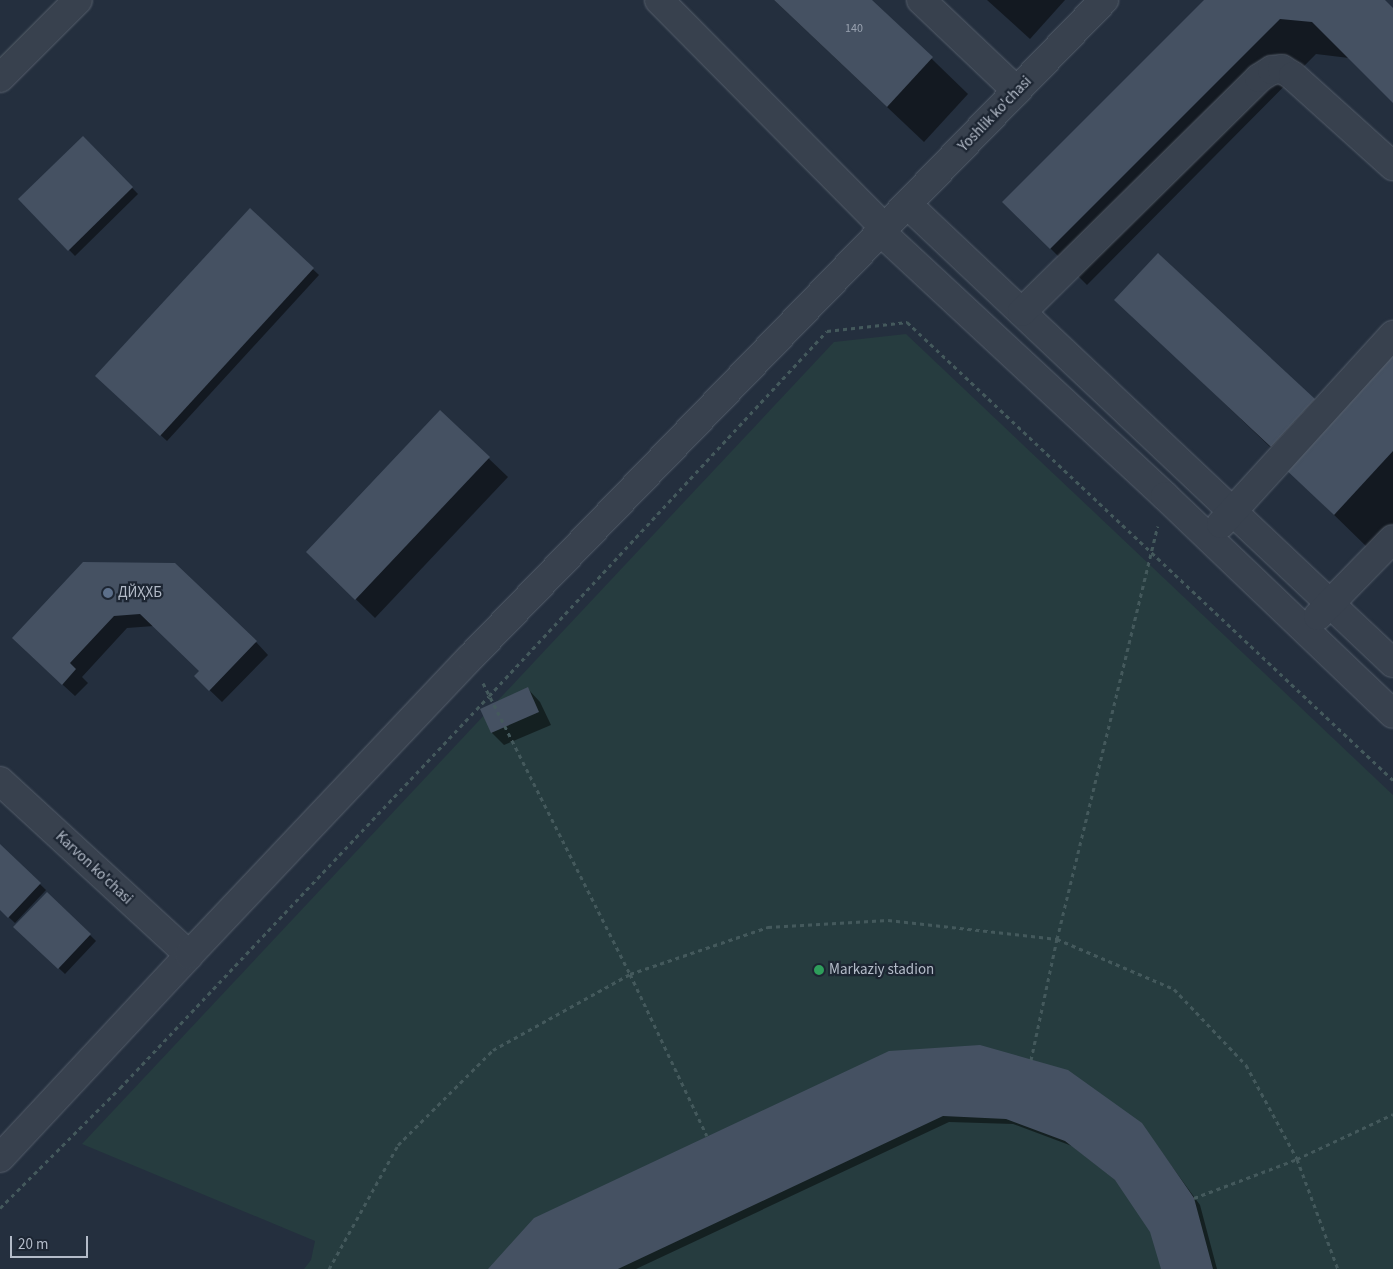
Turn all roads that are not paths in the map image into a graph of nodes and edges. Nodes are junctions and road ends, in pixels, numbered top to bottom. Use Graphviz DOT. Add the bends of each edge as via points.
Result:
graph roads {
  1 [pos="78,0"];
  2 [pos="659,0"];
  3 [pos="921,0"];
  4 [pos="1104,0"];
  5 [pos="0,78"];
  6 [pos="1017,92"];
  7 [pos="1393,166"];
  8 [pos="908,205"];
  9 [pos="884,231"];
  10 [pos="1022,312"];
  11 [pos="1393,335"];
  12 [pos="1234,512"];
  13 [pos="1208,538"];
  14 [pos="1393,539"];
  15 [pos="1331,602"];
  16 [pos="1305,630"];
  17 [pos="1393,663"];
  18 [pos="1393,714"];
  19 [pos="0,781"];
  20 [pos="189,955"];
  21 [pos="0,1158"];
  1 -- 5 [label="street"];
  2 -- 9 [label="street"];
  3 -- 6 [label="street"];
  4 -- 6 [label="street, Yoshlik ko'chasi"];
  6 -- 8 [label="street, Yoshlik ko'chasi"];
  7 -- 10 [label="street" via="1293,76 1282,69 1272,70 1259,78"];
  8 -- 9 [label="street, Yoshlik ko'chasi"];
  8 -- 10 [label="street"];
  9 -- 13 [label="street"];
  9 -- 20 [label="street, Yoshlik ko'chasi" via="470,658"];
  10 -- 12 [label="street"];
  11 -- 12 [label="street"];
  12 -- 13 [label="street"];
  12 -- 15 [label="street"];
  13 -- 16 [label="street"];
  14 -- 15 [label="street"];
  15 -- 16 [label="street"];
  15 -- 17 [label="street"];
  16 -- 18 [label="street"];
  19 -- 20 [label="street, Karvon ko'chasi"];
  20 -- 21 [label="street, Yoshlik ko'chasi"];
}
